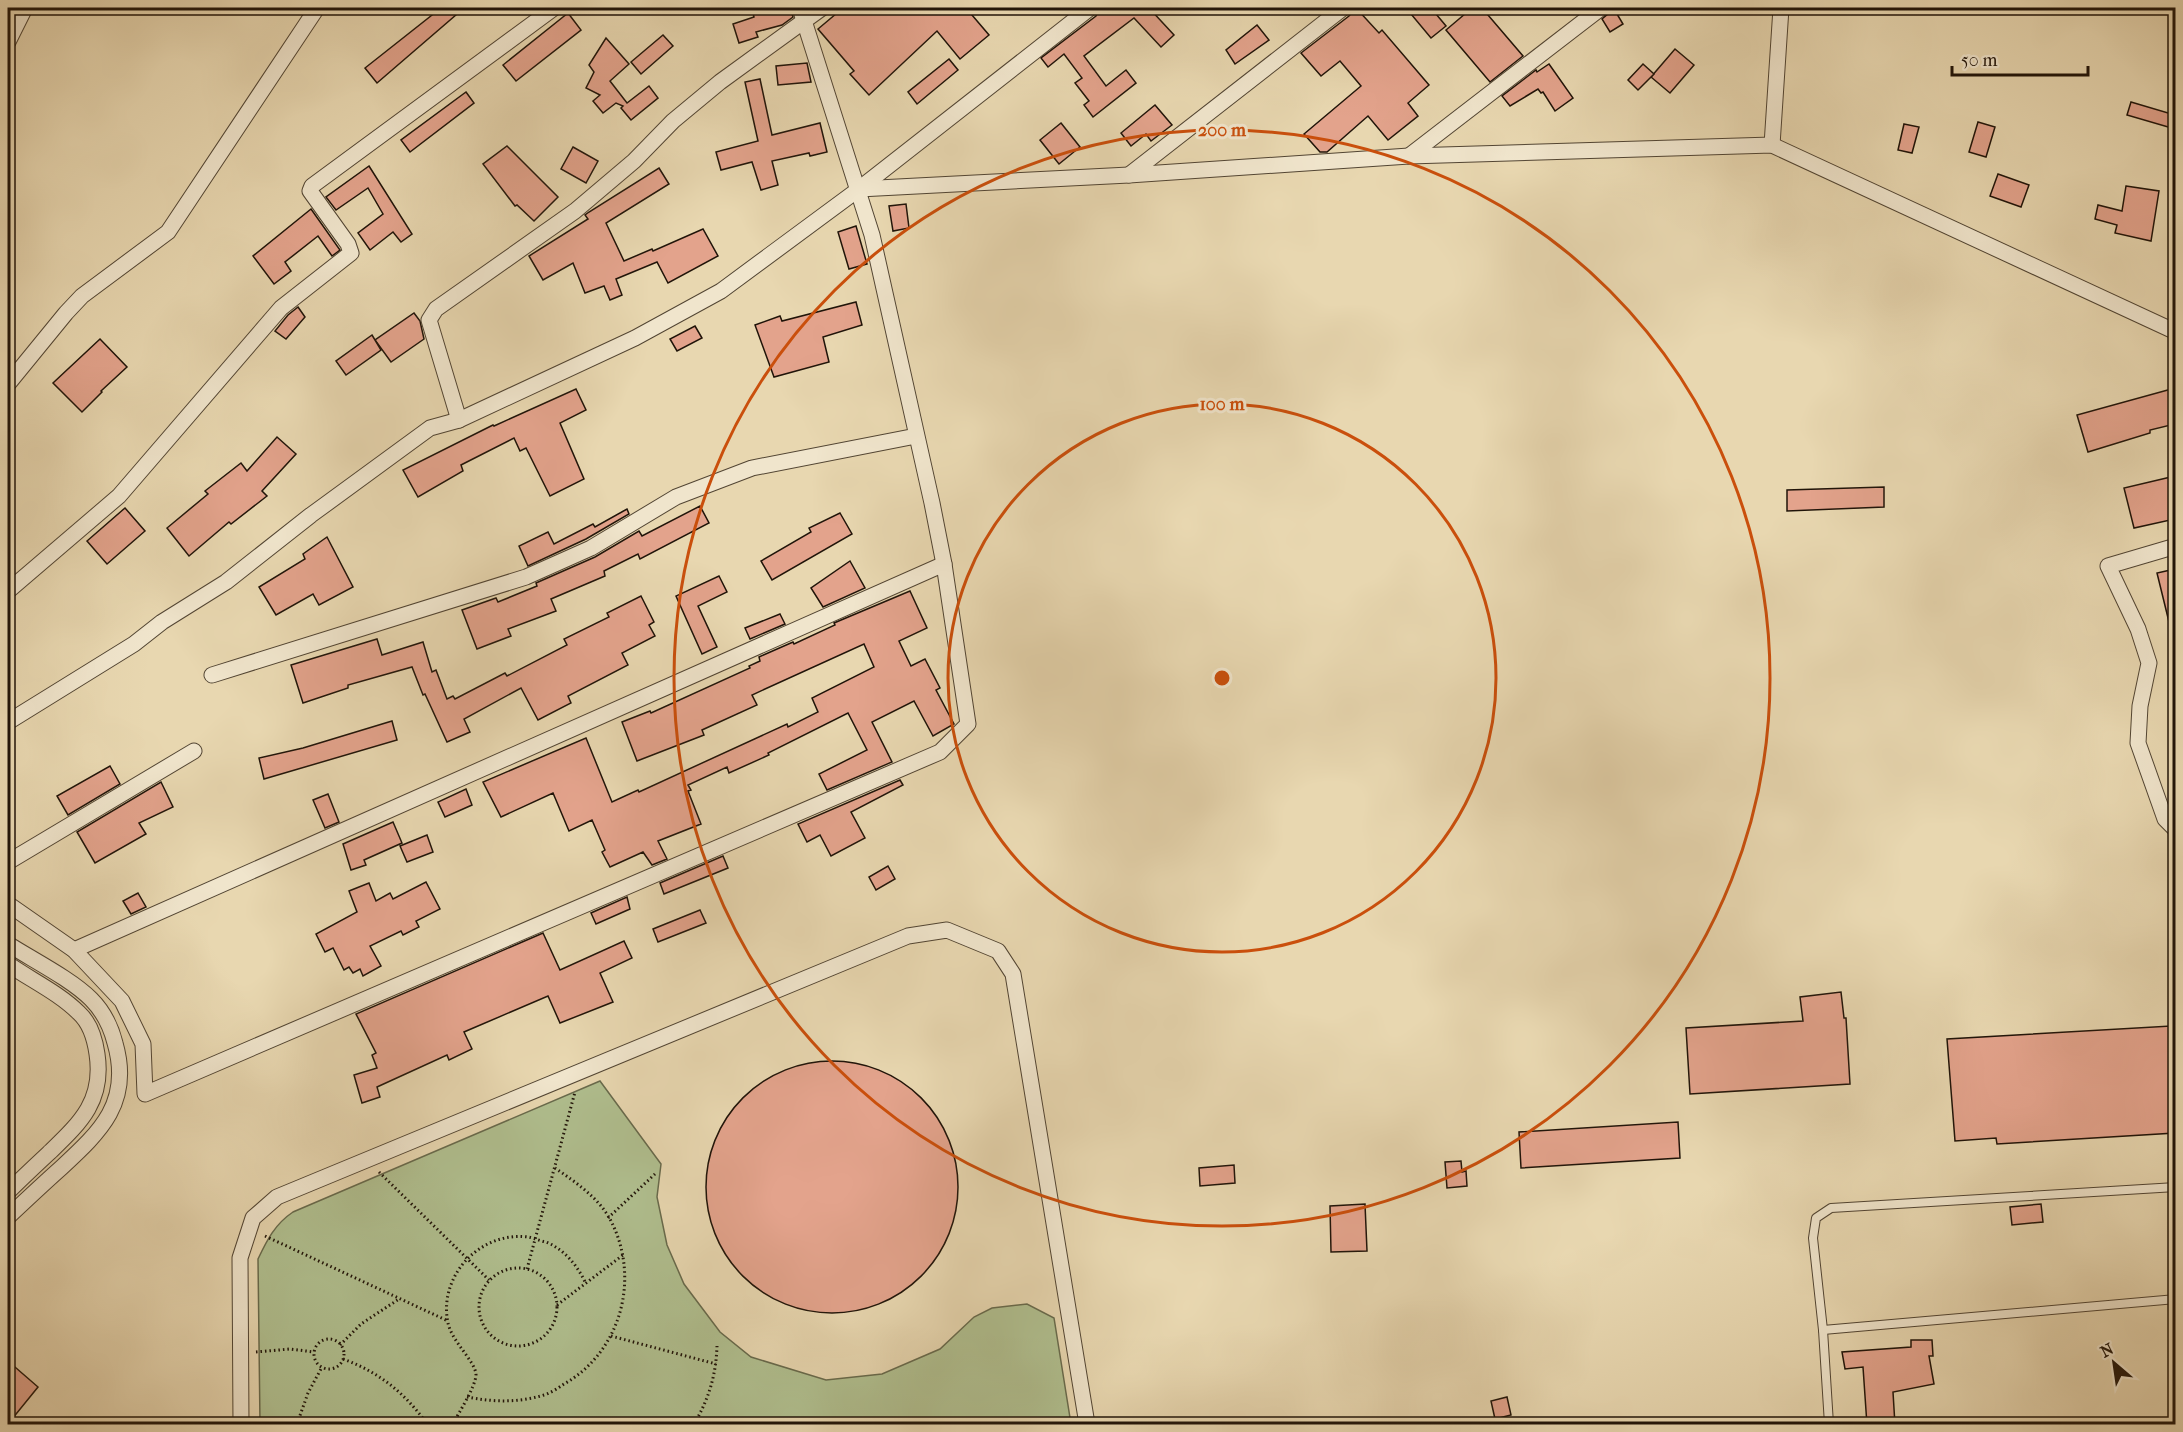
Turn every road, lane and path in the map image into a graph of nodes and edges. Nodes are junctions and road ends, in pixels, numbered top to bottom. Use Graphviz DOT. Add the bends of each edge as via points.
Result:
graph roads {
  1 [pos="25,8"];
  2 [pos="317,8"];
  3 [pos="554,8"];
  4 [pos="822,8"];
  5 [pos="1090,8"];
  6 [pos="1343,8"];
  7 [pos="1601,8"];
  8 [pos="1781,8"];
  9 [pos="802,15"];
  10 [pos="8,42"];
  11 [pos="1772,145"];
  12 [pos="1409,156"];
  13 [pos="1129,175"];
  14 [pos="859,189"];
  15 [pos="2175,332"];
  16 [pos="8,384"];
  17 [pos="459,420"];
  18 [pos="916,436"];
  19 [pos="2175,546"];
  20 [pos="944,564"];
  21 [pos="8,591"];
  22 [pos="212,675"];
  23 [pos="8,722"];
  24 [pos="194,751"];
  25 [pos="2175,830"];
  26 [pos="8,862"];
  27 [pos="8,904"];
  28 [pos="8,944"];
  29 [pos="74,950"];
  30 [pos="8,964"];
  31 [pos="574,1088"];
  32 [pos="377,1168"];
  33 [pos="555,1168"];
  34 [pos="654,1174"];
  35 [pos="2175,1187"];
  36 [pos="8,1192"];
  37 [pos="8,1217"];
  38 [pos="608,1218"];
  39 [pos="261,1234"];
  40 [pos="536,1239"];
  41 [pos="623,1256"];
  42 [pos="467,1259"];
  43 [pos="527,1269"];
  44 [pos="489,1281"];
  45 [pos="586,1284"];
  46 [pos="399,1299"];
  47 [pos="2175,1299"];
  48 [pos="557,1305"];
  49 [pos="448,1321"];
  50 [pos="1822,1330"];
  51 [pos="611,1336"];
  52 [pos="340,1345"];
  53 [pos="717,1346"];
  54 [pos="252,1352"];
  55 [pos="314,1352"];
  56 [pos="343,1359"];
  57 [pos="716,1364"];
  58 [pos="322,1367"];
  59 [pos="467,1397"];
  60 [pos="241,1425"];
  61 [pos="297,1425"];
  62 [pos="427,1425"];
  63 [pos="453,1425"];
  64 [pos="694,1425"];
  65 [pos="1087,1425"];
  66 [pos="1828,1425"];
  1 -- 10 [label="street"];
  2 -- 16 [label="street" via="168,232 82,296"];
  3 -- 21 [label="street" via="312,186 310,191 351,253 281,308 119,496"];
  4 -- 9 [label="street"];
  5 -- 14 [label="street"];
  6 -- 13 [label="street"];
  7 -- 12 [label="street"];
  8 -- 11 [label="street"];
  9 -- 14 [label="street"];
  9 -- 17 [label="street" via="673,120 634,161 575,211 436,309 429,320"];
  11 -- 12 [label="street"];
  11 -- 15 [label="street"];
  12 -- 13 [label="street"];
  13 -- 14 [label="street"];
  14 -- 17 [label="street" via="721,291 635,338"];
  14 -- 18 [label="street"];
  17 -- 23 [label="street" via="430,428 226,582"];
  18 -- 20 [label="street"];
  18 -- 22 [label="street" via="752,468 676,497 591,548 526,577"];
  19 -- 25 [label="street" via="2108,566 2138,629 2149,663 2140,706 2138,743 2165,819"];
  20 -- 29 [label="street"];
  20 -- 29 [label="street" via="968,724 940,752 145,1094 143,1044 122,1001"];
  24 -- 26 [label="street"];
  27 -- 29 [label="street"];
  28 -- 37 [label="street" via="91,1000 105,1017 121,1074 110,1115 94,1137"];
  30 -- 36 [label="street" via="81,1014 96,1043 100,1074 91,1105 78,1125"];
  31 -- 33 [label="path"];
  32 -- 42 [label="path"];
  33 -- 38 [label="path" via="589,1191"];
  33 -- 40 [label="path"];
  34 -- 38 [label="path"];
  35 -- 50 [label="lane" via="1831,1208 1816,1218 1813,1238"];
  38 -- 41 [label="path"];
  39 -- 46 [label="path"];
  40 -- 42 [label="path" via="504,1238 481,1247"];
  40 -- 43 [label="path"];
  40 -- 45 [label="path" via="552,1245 571,1260"];
  41 -- 45 [label="path"];
  41 -- 51 [label="path" via="623,1305"];
  42 -- 44 [label="path"];
  42 -- 49 [label="path" via="452,1281"];
  43 -- 44 [label="path" via="507,1270"];
  43 -- 48 [label="path" via="551,1286"];
  44 -- 48 [label="path" via="479,1302 482,1325 489,1335 510,1346 533,1343 543,1337 556,1317"];
  45 -- 48 [label="path"];
  46 -- 49 [label="path"];
  46 -- 52 [label="path" via="368,1318"];
  47 -- 50 [label="lane"];
  49 -- 59 [label="path" via="456,1343 475,1368 476,1377"];
  50 -- 66 [label="lane"];
  51 -- 57 [label="path"];
  51 -- 59 [label="path" via="581,1374 545,1395 504,1402"];
  52 -- 55 [label="path" via="335,1340 325,1340"];
  52 -- 56 [label="path"];
  53 -- 57 [label="path"];
  54 -- 55 [label="path"];
  55 -- 58 [label="path"];
  56 -- 58 [label="path" via="335,1367"];
  56 -- 62 [label="path" via="371,1371 399,1391"];
  57 -- 64 [label="path" via="706,1401"];
  58 -- 61 [label="path"];
  59 -- 63 [label="path"];
  60 -- 65 [label="street" via="240,1258 252,1218 277,1197 908,936 947,930 998,951 1013,974"];
}
